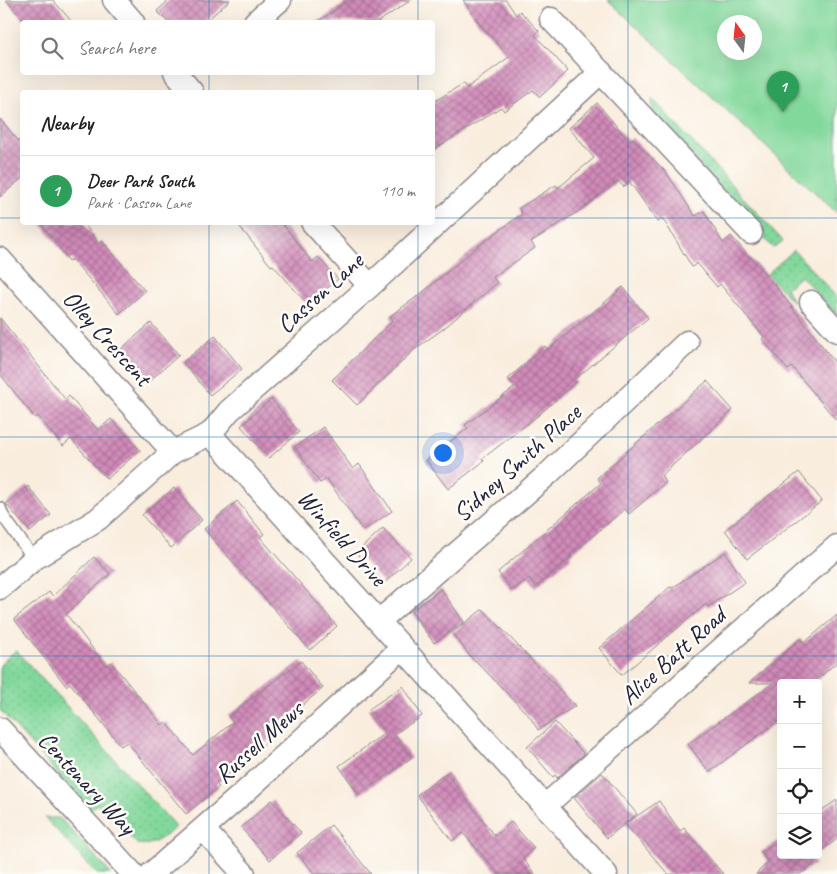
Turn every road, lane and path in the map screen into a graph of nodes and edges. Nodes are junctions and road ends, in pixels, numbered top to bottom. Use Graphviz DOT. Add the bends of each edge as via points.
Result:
graph roads {
  1 [pos="114,0"];
  2 [pos="280,0"];
  3 [pos="551,19"];
  4 [pos="131,20"];
  5 [pos="257,20"];
  6 [pos="601,72"];
  7 [pos="315,225"];
  8 [pos="751,233"];
  9 [pos="0,259"];
  10 [pos="370,286"];
  11 [pos="811,302"];
  12 [pos="837,331"];
  13 [pos="687,342"];
  14 [pos="210,434"];
  15 [pos="173,452"];
  16 [pos="0,508"];
  17 [pos="837,546"];
  18 [pos="34,559"];
  19 [pos="0,588"];
  20 [pos="379,621"];
  21 [pos="402,648"];
  22 [pos="0,729"];
  23 [pos="545,806"];
  24 [pos="203,828"];
  25 [pos="133,874"];
  26 [pos="151,874"];
  27 [pos="244,874"];
  28 [pos="606,874"];
  1 -- 4 [label="street"];
  2 -- 5 [label="street"];
  3 -- 6 [label="street"];
  6 -- 8 [label="street"];
  6 -- 10 [label="street, Casson Lane"];
  7 -- 10 [label="street"];
  9 -- 15 [label="street, Olley Crescent"];
  10 -- 14 [label="street, Casson Lane" via="229,411"];
  11 -- 12 [label="street"];
  13 -- 20 [label="street, Sidney Smith Place" via="548,474"];
  14 -- 15 [label="street"];
  14 -- 20 [label="street, Winfield Drive"];
  15 -- 18 [label="street" via="98,519"];
  16 -- 18 [label="lane" via="2,516"];
  17 -- 23 [label="street, Alice Batt Road"];
  18 -- 19 [label="street"];
  20 -- 21 [label="street, Winfield Drive"];
  21 -- 23 [label="street, Winfield Drive"];
  21 -- 24 [label="street, Russell Mews"];
  22 -- 25 [label="street, Centenary Way"];
  23 -- 28 [label="street, Winfield Drive"];
  24 -- 26 [label="street, Russell Mews"];
  24 -- 27 [label="street"];
}
